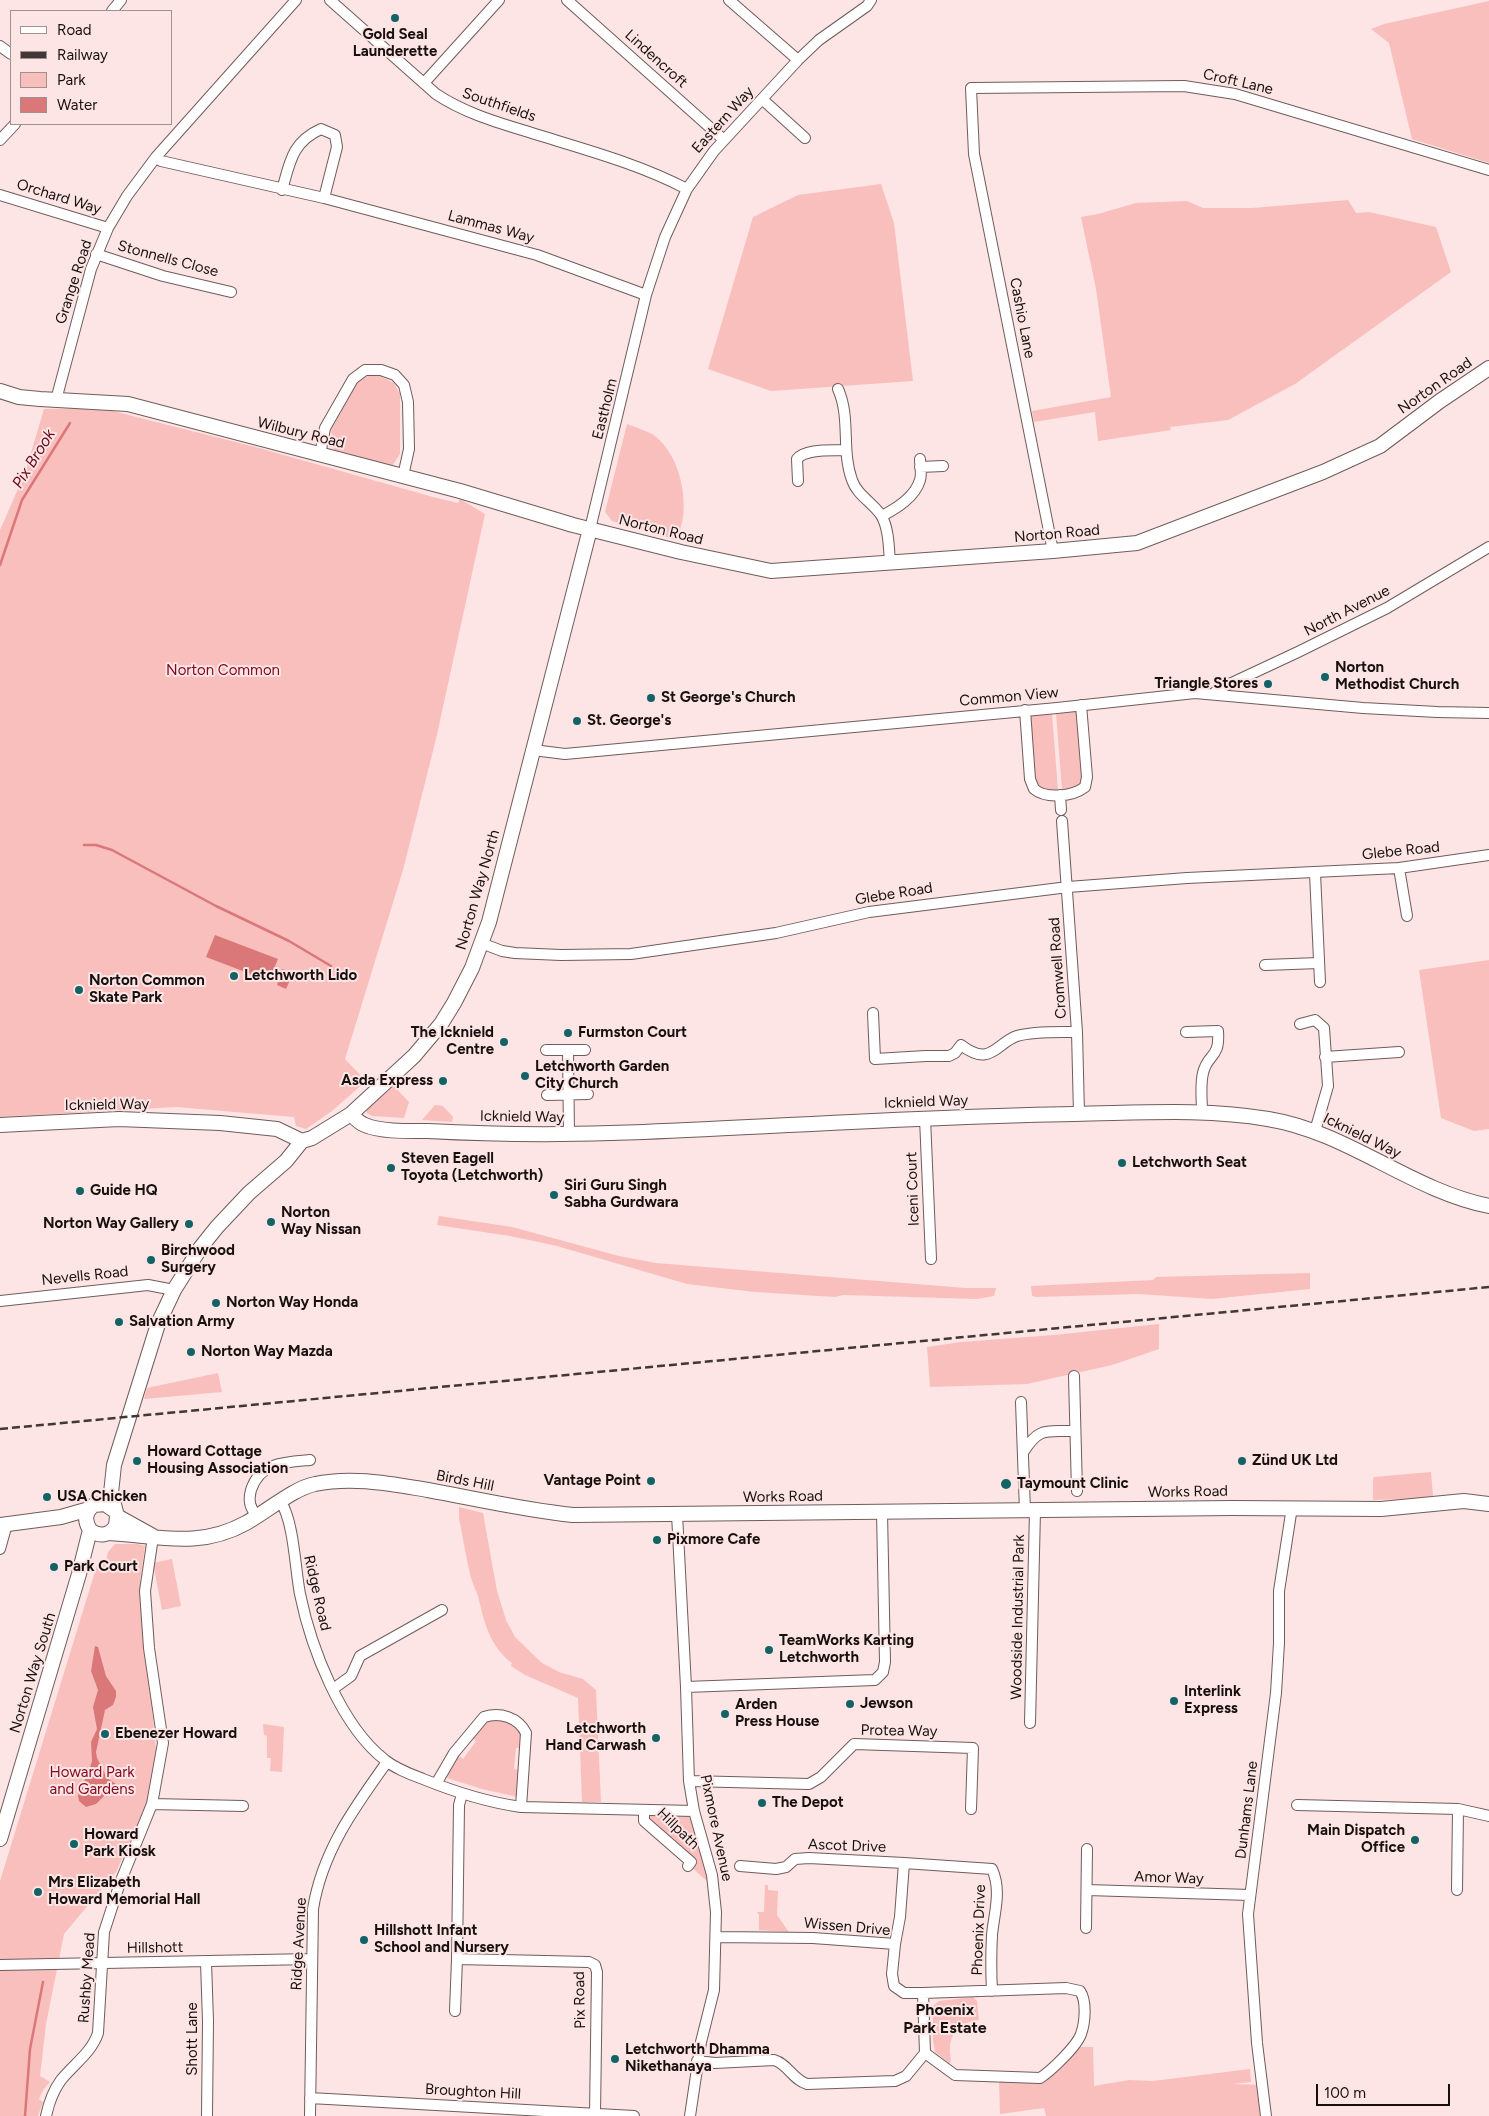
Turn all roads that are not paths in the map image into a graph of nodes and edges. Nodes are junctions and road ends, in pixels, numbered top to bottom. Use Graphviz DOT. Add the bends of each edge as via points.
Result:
graph roads {
  1 [pos="121,0"];
  2 [pos="296,0"];
  3 [pos="330,0"];
  4 [pos="499,0"];
  5 [pos="568,0"];
  6 [pos="729,0"];
  7 [pos="870,0"];
  8 [pos="113,10"];
  9 [pos="798,60"];
  10 [pos="424,83"];
  11 [pos="971,88"];
  12 [pos="762,99"];
  13 [pos="13,125"];
  14 [pos="805,138"];
  15 [pos="0,140"];
  16 [pos="724,140"];
  17 [pos="156,157"];
  18 [pos="1489,170"];
  19 [pos="687,188"];
  20 [pos="282,190"];
  21 [pos="0,195"];
  22 [pos="324,198"];
  23 [pos="108,228"];
  24 [pos="96,254"];
  25 [pos="231,292"];
  26 [pos="646,296"];
  27 [pos="1489,368"];
  28 [pos="838,389"];
  29 [pos="0,392"];
  30 [pos="56,400"];
  31 [pos="846,450"];
  32 [pos="320,455"];
  33 [pos="943,466"];
  34 [pos="402,476"];
  35 [pos="798,481"];
  36 [pos="882,516"];
  37 [pos="590,529"];
  38 [pos="1489,547"];
  39 [pos="1053,551"];
  40 [pos="890,564"];
  41 [pos="1214,693"];
  42 [pos="1081,705"];
  43 [pos="1025,710"];
  44 [pos="1489,713"];
  45 [pos="533,750"];
  46 [pos="1060,794"];
  47 [pos="1489,854"];
  48 [pos="1399,868"];
  49 [pos="1315,873"];
  50 [pos="1068,887"];
  51 [pos="1407,916"];
  52 [pos="482,943"];
  53 [pos="1320,963"];
  54 [pos="1265,966"];
  55 [pos="1320,982"];
  56 [pos="873,1013"];
  57 [pos="1300,1024"];
  58 [pos="1077,1032"];
  59 [pos="1186,1032"];
  60 [pos="546,1050"];
  61 [pos="568,1050"];
  62 [pos="585,1050"];
  63 [pos="1399,1052"];
  64 [pos="1325,1057"];
  65 [pos="568,1094"];
  66 [pos="588,1094"];
  67 [pos="546,1095"];
  68 [pos="1202,1112"];
  69 [pos="351,1114"];
  70 [pos="1079,1114"];
  71 [pos="925,1118"];
  72 [pos="0,1125"];
  73 [pos="1315,1130"];
  74 [pos="569,1134"];
  75 [pos="302,1141"];
  76 [pos="1489,1206"];
  77 [pos="931,1260"];
  78 [pos="174,1290"];
  79 [pos="0,1300"];
  80 [pos="1074,1376"];
  81 [pos="1021,1402"];
  82 [pos="1075,1432"];
  83 [pos="1024,1451"];
  84 [pos="310,1460"];
  85 [pos="114,1465"];
  86 [pos="1077,1492"];
  87 [pos="281,1502"];
  88 [pos="1489,1504"];
  89 [pos="92,1507"];
  90 [pos="1292,1507"];
  91 [pos="1030,1511"];
  92 [pos="882,1512"];
  93 [pos="116,1513"];
  94 [pos="677,1514"];
  95 [pos="257,1516"];
  96 [pos="61,1517"];
  97 [pos="3,1524"];
  98 [pos="88,1528"];
  99 [pos="108,1534"];
  100 [pos="153,1537"];
  101 [pos="0,1549"];
  102 [pos="79,1574"];
  103 [pos="442,1610"];
  104 [pos="686,1687"];
  105 [pos="333,1689"];
  106 [pos="1030,1723"];
  107 [pos="387,1762"];
  108 [pos="688,1781"];
  109 [pos="436,1784"];
  110 [pos="462,1794"];
  111 [pos="152,1804"];
  112 [pos="1297,1805"];
  113 [pos="243,1806"];
  114 [pos="521,1808"];
  115 [pos="971,1809"];
  116 [pos="1458,1809"];
  117 [pos="644,1811"];
  118 [pos="694,1811"];
  119 [pos="1489,1816"];
  120 [pos="0,1839"];
  121 [pos="1087,1849"];
  122 [pos="904,1863"];
  123 [pos="688,1866"];
  124 [pos="740,1866"];
  125 [pos="1087,1890"];
  126 [pos="1457,1890"];
  127 [pos="1250,1895"];
  128 [pos="1086,1928"];
  129 [pos="716,1937"];
  130 [pos="895,1944"];
  131 [pos="312,1959"];
  132 [pos="457,1959"];
  133 [pos="206,1962"];
  134 [pos="104,1964"];
  135 [pos="0,1965"];
  136 [pos="992,1991"];
  137 [pos="923,1993"];
  138 [pos="455,2011"];
  139 [pos="925,2053"];
  140 [pos="697,2061"];
  141 [pos="310,2098"];
  142 [pos="496,2112"];
  143 [pos="595,2114"];
  144 [pos="46,2116"];
  145 [pos="207,2116"];
  146 [pos="310,2116"];
  147 [pos="634,2116"];
  148 [pos="690,2116"];
  149 [pos="1266,2116"];
  1 -- 8 [label="street"];
  2 -- 17 [label="street, Grange Road"];
  3 -- 10 [label="street, Southfields"];
  4 -- 10 [label="street"];
  5 -- 16 [label="street, Lindencroft"];
  6 -- 9 [label="street"];
  7 -- 9 [label="street, Eastern Way" via="867,6 819,40"];
  9 -- 12 [label="street, Eastern Way"];
  10 -- 19 [label="street, Southfields" via="436,94 468,112 617,159"];
  11 -- 18 [label="street, Croft Lane" via="1193,88 1244,97"];
  11 -- 39 [label="street, Cashio Lane" via="974,154"];
  12 -- 14 [label="street"];
  12 -- 16 [label="street, Eastern Way"];
  13 -- 15 [label="street"];
  16 -- 19 [label="street, Eastern Way"];
  17 -- 20 [label="street, Lammas Way" via="161,161"];
  17 -- 23 [label="street, Grange Road"];
  19 -- 26 [label="street, Eastern Way" via="665,237"];
  20 -- 22 [label="street, Lammas Way"];
  20 -- 22 [label="street" via="292,152 309,134 321,129 335,135 337,147"];
  21 -- 23 [label="street, Orchard Way"];
  22 -- 26 [label="street, Lammas Way" via="537,255"];
  23 -- 24 [label="street, Grange Road"];
  24 -- 25 [label="street, Stonnells Close" via="163,276"];
  24 -- 30 [label="street, Grange Road"];
  26 -- 37 [label="street, Eastholm"];
  27 -- 39 [label="street, Norton Road" via="1380,446 1322,472 1137,542"];
  28 -- 31 [label="street" via="846,418"];
  29 -- 30 [label="street, Wilbury Road"];
  30 -- 32 [label="street, Wilbury Road" via="128,404"];
  31 -- 35 [label="street" via="802,454 797,459"];
  31 -- 36 [label="street" via="852,481"];
  32 -- 34 [label="street, Wilbury Road"];
  32 -- 34 [label="street" via="325,428 352,379 365,370 381,370 395,375 404,385 408,402 409,449"];
  33 -- 36 [label="street" via="920,463 920,479 915,490 906,501"];
  34 -- 37 [label="street, Wilbury Road"];
  36 -- 40 [label="street"];
  37 -- 40 [label="street, Norton Road" via="771,571"];
  37 -- 45 [label="street, Norton Way North"];
  38 -- 41 [label="street, North Avenue" via="1387,608"];
  39 -- 40 [label="street, Norton Road"];
  41 -- 42 [label="street, Common View"];
  41 -- 44 [label="street, Common View" via="1362,708"];
  42 -- 43 [label="street, Common View"];
  42 -- 46 [label="street" via="1085,787 1073,794"];
  43 -- 45 [label="street, Common View" via="565,754"];
  43 -- 46 [label="street" via="1030,779 1034,789 1046,795"];
  45 -- 52 [label="street, Norton Way North"];
  46 -- 50 [label="street, Cromwell Road"];
  47 -- 48 [label="street, Glebe Road"];
  48 -- 49 [label="street, Glebe Road"];
  48 -- 51 [label="street"];
  49 -- 50 [label="street, Glebe Road"];
  49 -- 53 [label="street"];
  50 -- 52 [label="street, Glebe Road" via="868,912 776,933 631,954 515,953"];
  50 -- 58 [label="street, Cromwell Road"];
  52 -- 69 [label="street, Norton Way North" via="467,979 440,1024 403,1067"];
  53 -- 54 [label="street"];
  53 -- 55 [label="street"];
  56 -- 58 [label="street" via="875,1059 949,1056 961,1045 973,1052 988,1054 1017,1036"];
  57 -- 64 [label="street" via="1315,1020 1324,1028"];
  58 -- 70 [label="street, Cromwell Road"];
  59 -- 68 [label="street" via="1218,1031 1216,1053 1202,1073"];
  60 -- 61 [label="street"];
  61 -- 62 [label="street"];
  61 -- 65 [label="street"];
  63 -- 64 [label="street"];
  64 -- 73 [label="street" via="1328,1086"];
  65 -- 66 [label="street"];
  65 -- 67 [label="street"];
  65 -- 74 [label="street"];
  68 -- 70 [label="street, Icknield Way"];
  68 -- 73 [label="street, Icknield Way" via="1271,1119"];
  69 -- 74 [label="street, Icknield Way" via="361,1124 379,1128"];
  69 -- 75 [label="street, Norton Way North"];
  70 -- 71 [label="street, Icknield Way"];
  71 -- 74 [label="street, Icknield Way"];
  71 -- 77 [label="street, Iceni Court"];
  72 -- 75 [label="street, Icknield Way" via="119,1119 201,1122 270,1128"];
  73 -- 76 [label="street, Icknield Way" via="1410,1178 1464,1200"];
  75 -- 78 [label="street, Norton Way North" via="286,1161 217,1227"];
  78 -- 79 [label="street, Nevells Road" via="148,1285"];
  78 -- 85 [label="street, Norton Way North" via="158,1324"];
  80 -- 82 [label="street"];
  81 -- 83 [label="street, Woodside Industrial Park"];
  82 -- 83 [label="street" via="1039,1433"];
  82 -- 86 [label="street"];
  83 -- 91 [label="street, Woodside Industrial Park"];
  84 -- 95 [label="street" via="279,1462 261,1472 249,1498 251,1509"];
  85 -- 89 [label="street, Norton Way North"];
  85 -- 93 [label="street, Norton Way North" via="111,1493"];
  87 -- 94 [label="street, Birds Hill" via="314,1484 363,1481 556,1513"];
  87 -- 95 [label="street, Birds Hill"];
  87 -- 105 [label="street, Ridge Road" via="310,1633"];
  88 -- 90 [label="street, Works Road" via="1464,1501 1381,1509"];
  89 -- 93 [label="street" via="106,1504"];
  89 -- 96 [label="street"];
  89 -- 98 [label="street" via="86,1514"];
  90 -- 91 [label="street, Works Road"];
  90 -- 127 [label="street, Dunhams Lane" via="1279,1591 1280,1643 1276,1694"];
  91 -- 92 [label="street, Works Road"];
  91 -- 106 [label="street, Woodside Industrial Park"];
  92 -- 94 [label="street, Works Road"];
  92 -- 104 [label="street" via="885,1662 883,1672 875,1680"];
  93 -- 99 [label="street" via="116,1526"];
  93 -- 100 [label="street, Birds Hill"];
  94 -- 104 [label="street, Pixmore Avenue"];
  95 -- 100 [label="street, Birds Hill" via="232,1530 197,1540"];
  96 -- 97 [label="street"];
  96 -- 98 [label="street"];
  97 -- 101 [label="street"];
  98 -- 99 [label="street" via="100,1535"];
  98 -- 102 [label="street, Norton Way South"];
  99 -- 100 [label="street, Birds Hill"];
  99 -- 102 [label="street, Norton Way South" via="99,1541"];
  100 -- 111 [label="street, Rushby Mead" via="145,1591 163,1743"];
  102 -- 120 [label="street, Norton Way South"];
  103 -- 105 [label="street" via="360,1656 351,1676"];
  104 -- 108 [label="street, Pixmore Avenue"];
  105 -- 107 [label="street, Ridge Road" via="358,1731"];
  107 -- 109 [label="street, Ridge Road"];
  107 -- 131 [label="street, Ridge Avenue" via="355,1808 324,1866 313,1909"];
  108 -- 115 [label="street, Protea Way" via="809,1784 821,1777 854,1744 973,1748"];
  108 -- 118 [label="street, Pixmore Avenue"];
  109 -- 110 [label="street, Ridge Road"];
  109 -- 114 [label="street" via="454,1753 484,1717 503,1714 516,1721 526,1733"];
  110 -- 114 [label="street, Ridge Road"];
  110 -- 132 [label="street" via="459,1805"];
  111 -- 113 [label="street"];
  111 -- 134 [label="street, Rushby Mead" via="107,1919 102,1944"];
  112 -- 116 [label="street"];
  114 -- 117 [label="street, Ridge Road"];
  116 -- 119 [label="street"];
  116 -- 126 [label="street"];
  117 -- 118 [label="street, Ridge Road"];
  117 -- 123 [label="street, Hillpath" via="644,1820 691,1862"];
  118 -- 129 [label="street, Pixmore Avenue" via="712,1875"];
  121 -- 125 [label="street"];
  122 -- 124 [label="street, Ascot Drive" via="809,1858 795,1859 776,1869"];
  122 -- 130 [label="street, Ascot Drive"];
  122 -- 136 [label="street, Phoenix Drive" via="992,1869 997,1892 992,1937"];
  125 -- 127 [label="street, Amor Way"];
  125 -- 128 [label="street"];
  127 -- 149 [label="street, Dunhams Lane" via="1252,1978"];
  129 -- 130 [label="street, Wissen Drive" via="813,1938"];
  129 -- 140 [label="street, Pixmore Avenue" via="714,1990"];
  130 -- 137 [label="street, Wissen Drive" via="894,1986 904,1993"];
  131 -- 133 [label="street, Hillshott"];
  131 -- 141 [label="street, Ridge Avenue"];
  132 -- 138 [label="street"];
  132 -- 143 [label="street, Pix Road" via="589,1962 595,1966"];
  133 -- 134 [label="street, Hillshott"];
  133 -- 145 [label="street, Shott Lane"];
  134 -- 135 [label="street, Hillshott"];
  134 -- 144 [label="street, Rushby Mead" via="100,2018 94,2043 56,2088"];
  136 -- 137 [label="street"];
  136 -- 139 [label="street" via="1058,1988 1080,1991 1084,2004 1081,2035 1040,2078 955,2075"];
  137 -- 139 [label="street"];
  139 -- 140 [label="street" via="906,2076 889,2083 807,2084 774,2060"];
  140 -- 148 [label="street, Pixmore Avenue"];
  141 -- 142 [label="street, Broughton Hill"];
  141 -- 146 [label="street, Ridge Avenue"];
  142 -- 143 [label="street, Broughton Hill"];
  143 -- 147 [label="street, Broughton Hill"];
}
